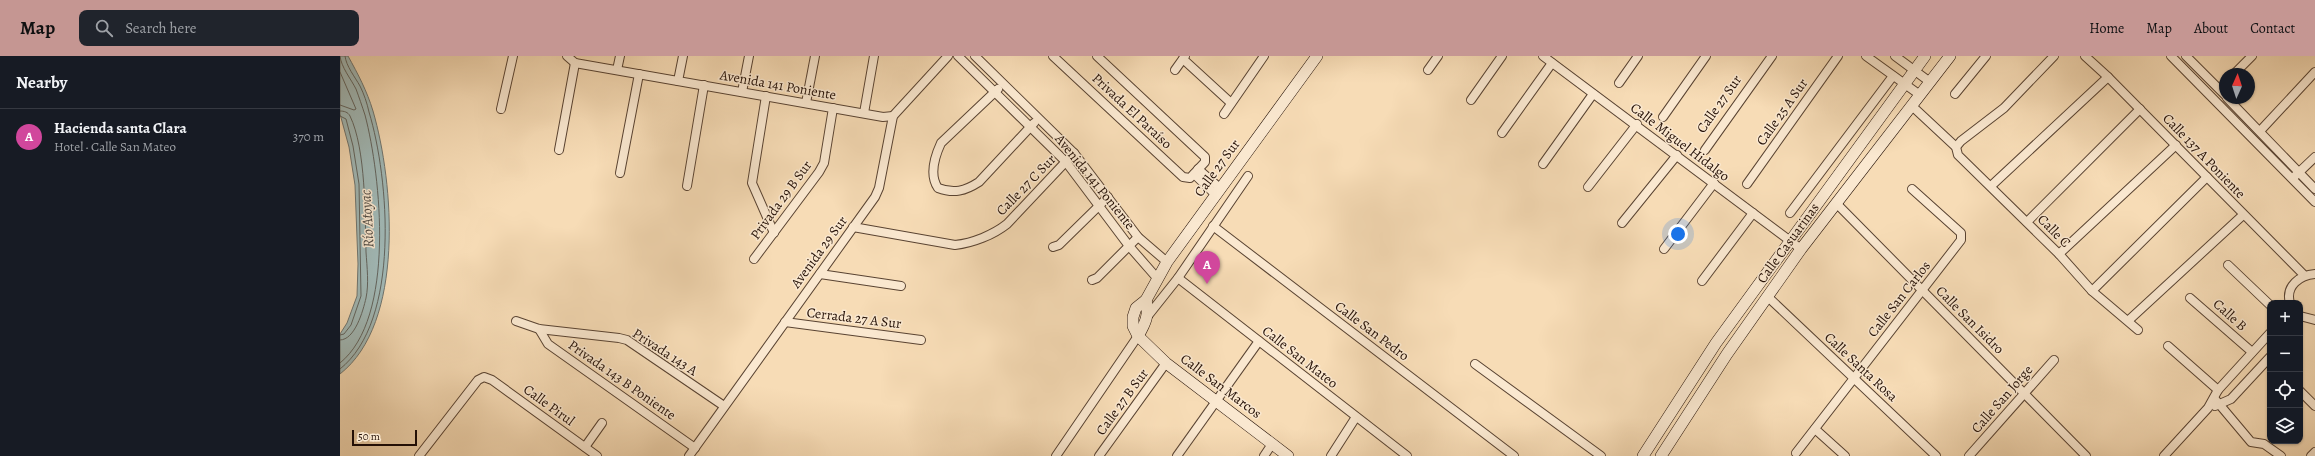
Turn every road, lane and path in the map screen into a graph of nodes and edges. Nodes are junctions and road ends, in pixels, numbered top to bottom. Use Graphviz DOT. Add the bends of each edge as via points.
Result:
graph roads {
  1 [pos="513,56"];
  2 [pos="567,56"];
  3 [pos="620,56"];
  4 [pos="683,56"];
  5 [pos="749,56"];
  6 [pos="815,56"];
  7 [pos="874,56"];
  8 [pos="948,56"];
  9 [pos="958,56"];
  10 [pos="975,56"];
  11 [pos="1053,56"];
  12 [pos="1097,56"];
  13 [pos="1264,56"];
  14 [pos="1317,56"];
  15 [pos="1438,56"];
  16 [pos="1502,56"];
  17 [pos="1543,56"];
  18 [pos="1638,56"];
  19 [pos="1706,56"];
  20 [pos="1772,56"];
  21 [pos="1838,56"];
  22 [pos="1866,56"];
  23 [pos="1895,56"];
  24 [pos="1925,56"];
  25 [pos="1950,56"];
  26 [pos="1986,56"];
  27 [pos="2054,56"];
  28 [pos="2084,56"];
  29 [pos="2170,56"];
  30 [pos="2186,56"];
  31 [pos="2252,56"];
  32 [pos="1184,58"];
  33 [pos="575,62"];
  34 [pos="1552,62"];
  35 [pos="2240,68"];
  36 [pos="617,70"];
  37 [pos="1175,70"];
  38 [pos="1428,70"];
  39 [pos="1914,70"];
  40 [pos="2315,72"];
  41 [pos="639,74"];
  42 [pos="1893,76"];
  43 [pos="2108,77"];
  44 [pos="678,81"];
  45 [pos="1930,82"];
  46 [pos="1619,83"];
  47 [pos="1004,84"];
  48 [pos="1904,84"];
  49 [pos="704,85"];
  50 [pos="2219,89"];
  51 [pos="742,92"];
  52 [pos="995,92"];
  53 [pos="1593,94"];
  54 [pos="1955,94"];
  55 [pos="1920,95"];
  56 [pos="766,96"];
  57 [pos="2211,96"];
  58 [pos="1471,100"];
  59 [pos="806,103"];
  60 [pos="1232,103"];
  61 [pos="2234,104"];
  62 [pos="1912,106"];
  63 [pos="833,108"];
  64 [pos="501,109"];
  65 [pos="2140,109"];
  66 [pos="864,113"];
  67 [pos="1224,114"];
  68 [pos="893,116"];
  69 [pos="1663,117"];
  70 [pos="1039,118"];
  71 [pos="1637,124"];
  72 [pos="1031,126"];
  73 [pos="2260,131"];
  74 [pos="1502,133"];
  75 [pos="2176,145"];
  76 [pos="1956,148"];
  77 [pos="559,150"];
  78 [pos="1705,150"];
  79 [pos="1074,154"];
  80 [pos="1677,155"];
  81 [pos="2315,157"];
  82 [pos="1066,162"];
  83 [pos="1544,164"];
  84 [pos="1196,171"];
  85 [pos="620,173"];
  86 [pos="1248,176"];
  87 [pos="2295,176"];
  88 [pos="2208,177"];
  89 [pos="1714,183"];
  90 [pos="1747,184"];
  91 [pos="687,186"];
  92 [pos="1991,186"];
  93 [pos="1588,187"];
  94 [pos="1912,189"];
  95 [pos="2315,189"];
  96 [pos="1218,192"];
  97 [pos="1108,197"];
  98 [pos="2315,202"];
  99 [pos="1836,203"];
  100 [pos="1099,205"];
  101 [pos="1754,213"];
  102 [pos="1790,213"];
  103 [pos="2243,215"];
  104 [pos="2027,222"];
  105 [pos="1622,223"];
  106 [pos="1213,226"];
  107 [pos="853,227"];
  108 [pos="774,233"];
  109 [pos="1138,237"];
  110 [pos="1790,241"];
  111 [pos="1129,246"];
  112 [pos="1053,247"];
  113 [pos="1664,249"];
  114 [pos="1801,249"];
  115 [pos="2060,254"];
  116 [pos="754,259"];
  117 [pos="1167,262"];
  118 [pos="2228,265"];
  119 [pos="820,274"];
  120 [pos="2315,274"];
  121 [pos="2304,275"];
  122 [pos="1157,278"];
  123 [pos="1178,278"];
  124 [pos="1092,280"];
  125 [pos="1702,281"];
  126 [pos="901,286"];
  127 [pos="1922,290"];
  128 [pos="2092,291"];
  129 [pos="1768,297"];
  130 [pos="2190,298"];
  131 [pos="1146,300"];
  132 [pos="2290,300"];
  133 [pos="2267,302"];
  134 [pos="1147,317"];
  135 [pos="2129,320"];
  136 [pos="2303,320"];
  137 [pos="2315,320"];
  138 [pos="516,321"];
  139 [pos="785,322"];
  140 [pos="538,329"];
  141 [pos="2138,330"];
  142 [pos="1138,336"];
  143 [pos="2267,336"];
  144 [pos="921,340"];
  145 [pos="1259,342"];
  146 [pos="2168,346"];
  147 [pos="2252,352"];
  148 [pos="2054,360"];
  149 [pos="2267,360"];
  150 [pos="1166,363"];
  151 [pos="1474,364"];
  152 [pos="1855,378"];
  153 [pos="2024,393"];
  154 [pos="2303,394"];
  155 [pos="2217,398"];
  156 [pos="1217,402"];
  157 [pos="724,406"];
  158 [pos="2315,406"];
  159 [pos="1356,417"];
  160 [pos="602,423"];
  161 [pos="1815,429"];
  162 [pos="1272,444"];
  163 [pos="585,447"];
  164 [pos="695,448"];
  165 [pos="2315,452"];
  166 [pos="1796,453"];
  167 [pos="419,456"];
  168 [pos="597,456"];
  169 [pos="689,456"];
  170 [pos="1056,456"];
  171 [pos="1099,456"];
  172 [pos="1176,456"];
  173 [pos="1264,456"];
  174 [pos="1288,456"];
  175 [pos="1331,456"];
  176 [pos="1407,456"];
  177 [pos="1514,456"];
  178 [pos="1601,456"];
  179 [pos="1643,456"];
  180 [pos="1661,456"];
  181 [pos="1845,456"];
  182 [pos="1936,456"];
  183 [pos="1969,456"];
  184 [pos="2086,456"];
  185 [pos="2164,456"];
  186 [pos="2280,456"];
  187 [pos="2311,456"];
  1 -- 64 [label="street"];
  2 -- 33 [label="street, Avenida 141 Poniente"];
  3 -- 36 [label="street"];
  4 -- 44 [label="street"];
  5 -- 51 [label="street"];
  6 -- 59 [label="street"];
  7 -- 66 [label="street"];
  8 -- 68 [label="street"];
  9 -- 52 [label="street, Avenida 141 Poniente"];
  10 -- 47 [label="street, Avenida 141 Poniente"];
  11 -- 84 [label="street, Privada El Paraíso" via="1183,177 1190,178"];
  12 -- 84 [label="street, Privada El Paraíso" via="1205,157 1205,162"];
  13 -- 60 [label="street"];
  14 -- 96 [label="main road, Calle 27 Sur"];
  15 -- 38 [label="street"];
  16 -- 58 [label="street"];
  17 -- 34 [label="street, Calle Miguel Hidalgo"];
  18 -- 46 [label="street"];
  19 -- 69 [label="street"];
  20 -- 78 [label="street, Calle 27 Sur"];
  21 -- 90 [label="street, Calle 25 A Sur"];
  22 -- 42 [label="street"];
  23 -- 39 [label="street"];
  24 -- 39 [label="main road, Calle Casuarinas"];
  25 -- 45 [label="main road, Calle Casuarinas"];
  26 -- 54 [label="street"];
  27 -- 76 [label="street" via="2004,108 1961,141"];
  28 -- 43 [label="street, Calle 137 A Poniente"];
  29 -- 57 [label="street"];
  30 -- 50 [label="street"];
  31 -- 35 [label="street"];
  32 -- 37 [label="street"];
  32 -- 60 [label="street"];
  33 -- 36 [label="street, Avenida 141 Poniente"];
  33 -- 77 [label="street"];
  34 -- 53 [label="street, Calle Miguel Hidalgo"];
  34 -- 74 [label="street"];
  36 -- 41 [label="street, Avenida 141 Poniente"];
  39 -- 45 [label="street"];
  39 -- 48 [label="main road, Calle Casuarinas"];
  40 -- 73 [label="street"];
  41 -- 44 [label="street, Avenida 141 Poniente"];
  41 -- 85 [label="street"];
  42 -- 48 [label="street"];
  42 -- 102 [label="street"];
  43 -- 65 [label="street, Calle 137 A Poniente"];
  43 -- 92 [label="street"];
  44 -- 49 [label="street, Avenida 141 Poniente"];
  45 -- 55 [label="main road, Calle Casuarinas"];
  47 -- 52 [label="street"];
  47 -- 70 [label="street, Avenida 141 Poniente"];
  48 -- 55 [label="street"];
  48 -- 110 [label="main road, Calle Casuarinas"];
  49 -- 51 [label="street, Avenida 141 Poniente"];
  49 -- 91 [label="street"];
  50 -- 57 [label="street"];
  51 -- 56 [label="street, Avenida 141 Poniente"];
  52 -- 72 [label="street, Avenida 141 Poniente"];
  52 -- 72 [label="street" via="941,143 937,151 933,176 938,188 948,192 958,191 968,189 979,182"];
  53 -- 71 [label="street, Calle Miguel Hidalgo"];
  53 -- 83 [label="street"];
  55 -- 62 [label="main road, Calle Casuarinas"];
  56 -- 59 [label="street, Avenida 141 Poniente"];
  56 -- 108 [label="street" via="752,183"];
  57 -- 87 [label="street"];
  59 -- 63 [label="street, Avenida 141 Poniente"];
  60 -- 67 [label="street"];
  61 -- 73 [label="street"];
  62 -- 76 [label="street, Calle C"];
  62 -- 99 [label="main road, Calle Casuarinas"];
  63 -- 66 [label="street, Avenida 141 Poniente"];
  63 -- 108 [label="street, Privada 29 B Sur" via="824,163"];
  65 -- 75 [label="street, Calle 137 A Poniente"];
  65 -- 104 [label="street"];
  66 -- 68 [label="street, Avenida 141 Poniente" via="883,117"];
  68 -- 107 [label="street, Avenida 29 Sur" via="879,188"];
  70 -- 72 [label="street"];
  70 -- 79 [label="street, Avenida 141 Poniente"];
  71 -- 80 [label="street, Calle Miguel Hidalgo"];
  71 -- 93 [label="street"];
  72 -- 82 [label="street, Avenida 141 Poniente"];
  73 -- 87 [label="street"];
  75 -- 88 [label="street, Calle 137 A Poniente"];
  75 -- 115 [label="street"];
  76 -- 92 [label="street, Calle C" via="1958,155"];
  79 -- 82 [label="street, Calle 27 C Sur"];
  79 -- 97 [label="street, Avenida 141 Poniente"];
  80 -- 89 [label="street, Calle Miguel Hidalgo"];
  80 -- 105 [label="street"];
  81 -- 87 [label="street"];
  82 -- 100 [label="street, Avenida 141 Poniente"];
  82 -- 107 [label="street, Calle 27 C Sur" via="1000,230 965,244 955,245"];
  84 -- 96 [label="street"];
  86 -- 106 [label="street"];
  87 -- 95 [label="street"];
  87 -- 98 [label="street"];
  88 -- 103 [label="street, Calle 137 A Poniente"];
  88 -- 128 [label="street"];
  89 -- 101 [label="street, Calle Miguel Hidalgo"];
  89 -- 113 [label="street"];
  92 -- 104 [label="street, Calle C"];
  94 -- 127 [label="street, Calle San Carlos" via="1963,236"];
  96 -- 117 [label="main road, Calle 27 Sur"];
  97 -- 100 [label="street"];
  97 -- 109 [label="street, Avenida 141 Poniente"];
  99 -- 114 [label="main road, Calle Casuarinas"];
  99 -- 127 [label="street, Calle San Isidro"];
  100 -- 111 [label="street, Avenida 141 Poniente"];
  100 -- 112 [label="street" via="1059,245"];
  101 -- 110 [label="street, Calle Miguel Hidalgo"];
  101 -- 125 [label="street"];
  103 -- 121 [label="street, Calle 137 A Poniente"];
  103 -- 135 [label="street"];
  104 -- 115 [label="street, Calle C"];
  106 -- 123 [label="street"];
  106 -- 177 [label="street, Calle San Pedro"];
  107 -- 119 [label="street, Avenida 29 Sur"];
  108 -- 116 [label="street, Privada 29 B Sur"];
  109 -- 111 [label="street"];
  109 -- 117 [label="street, Avenida 141 Poniente"];
  110 -- 114 [label="street, Calle Miguel Hidalgo"];
  110 -- 179 [label="main road, Calle Casuarinas" via="1716,343"];
  111 -- 122 [label="street, Avenida 141 Poniente"];
  111 -- 124 [label="street"];
  114 -- 129 [label="main road, Calle Casuarinas"];
  115 -- 128 [label="street, Calle C"];
  117 -- 122 [label="main road, Calle 27 Sur"];
  118 -- 133 [label="street"];
  119 -- 126 [label="street"];
  119 -- 139 [label="street, Avenida 29 Sur"];
  120 -- 121 [label="street"];
  121 -- 132 [label="street" via="2290,289"];
  122 -- 131 [label="main road, Calle 27 Sur"];
  123 -- 134 [label="street"];
  123 -- 145 [label="street, Calle San Mateo"];
  127 -- 152 [label="street, Calle San Carlos"];
  127 -- 153 [label="street, Calle San Isidro"];
  128 -- 135 [label="street, Calle C"];
  129 -- 152 [label="street, Calle Santa Rosa"];
  129 -- 180 [label="main road, Calle Casuarinas" via="1727,354"];
  130 -- 147 [label="street, Calle B"];
  131 -- 134 [label="main road, Calle 27 Sur"];
  131 -- 142 [label="main road, Calle 27 Sur" via="1136,308 1133,317 1133,326"];
  134 -- 142 [label="main road, Calle 27 Sur"];
  135 -- 141 [label="street, Calle C"];
  136 -- 137 [label="street"];
  138 -- 140 [label="street, Privada 143 A"];
  139 -- 144 [label="street, Cerrada 27 A Sur"];
  139 -- 157 [label="street, Avenida 29 Sur"];
  140 -- 157 [label="street, Privada 143 A" via="627,340"];
  140 -- 164 [label="street, Privada 143 B Poniente" via="548,344"];
  142 -- 150 [label="main road, Calle San Marcos"];
  142 -- 170 [label="street, Calle 27 Sur"];
  143 -- 147 [label="street"];
  145 -- 156 [label="street"];
  145 -- 159 [label="street, Calle San Mateo"];
  146 -- 155 [label="street"];
  147 -- 155 [label="street"];
  148 -- 153 [label="street, Calle San Jorge"];
  149 -- 155 [label="street" via="2231,399"];
  150 -- 156 [label="main road, Calle San Marcos"];
  150 -- 171 [label="street, Calle 27 B Sur"];
  151 -- 178 [label="street"];
  152 -- 161 [label="street, Calle San Carlos"];
  152 -- 182 [label="street, Calle Santa Rosa"];
  153 -- 183 [label="street, Calle San Jorge"];
  153 -- 184 [label="street, Calle San Isidro"];
  154 -- 158 [label="street"];
  155 -- 185 [label="street"];
  155 -- 186 [label="street" via="2251,442 2264,444"];
  156 -- 162 [label="main road, Calle San Marcos"];
  156 -- 172 [label="street"];
  157 -- 164 [label="street, Avenida 29 Sur"];
  159 -- 175 [label="street"];
  159 -- 176 [label="street, Calle San Mateo"];
  160 -- 163 [label="street"];
  161 -- 166 [label="street, Calle San Carlos"];
  161 -- 181 [label="street"];
  162 -- 173 [label="street"];
  162 -- 174 [label="main road, Calle San Marcos"];
  163 -- 167 [label="street, Calle Pirul" via="484,376 478,380"];
  163 -- 168 [label="street, Calle Pirul"];
  164 -- 169 [label="street, Avenida 29 Sur"];
  165 -- 187 [label="street"];
}
